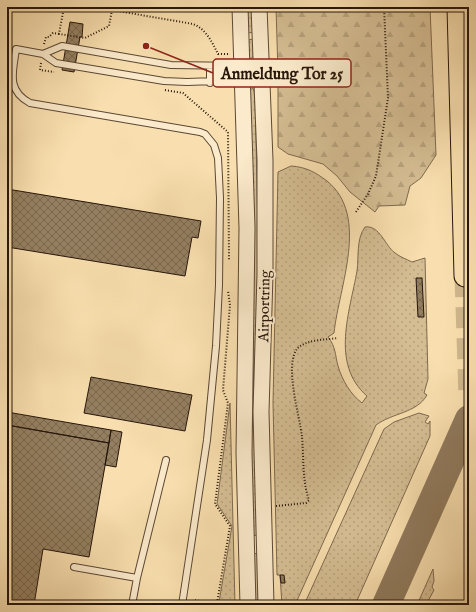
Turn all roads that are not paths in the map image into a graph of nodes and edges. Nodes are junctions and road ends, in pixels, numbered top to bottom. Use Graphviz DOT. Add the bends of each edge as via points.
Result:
graph roads {
  1 [pos="240,7"];
  2 [pos="259,7"];
  3 [pos="458,7"];
  4 [pos="43,54"];
  5 [pos="261,58"];
  6 [pos="210,66"];
  7 [pos="245,74"];
  8 [pos="210,83"];
  9 [pos="263,103"];
  10 [pos="465,276"];
  11 [pos="166,460"];
  12 [pos="74,568"];
  13 [pos="137,578"];
  14 [pos="132,605"];
  15 [pos="182,605"];
  16 [pos="248,605"];
  17 [pos="266,605"];
  1 -- 7 [label="street, Airportring"];
  2 -- 5 [label="street, Airportring"];
  3 -- 10 [label="highway"];
  4 -- 6 [label="lane" via="62,46 171,65"];
  4 -- 8 [label="lane" via="56,63 69,66 173,82"];
  4 -- 15 [label="lane" via="16,49 13,84 30,103 200,132 214,145 218,158 219,277 213,376 200,491"];
  5 -- 7 [label="lane"];
  5 -- 9 [label="street, Airportring"];
  6 -- 7 [label="lane"];
  6 -- 8 [label="lane"];
  7 -- 8 [label="lane"];
  7 -- 9 [label="lane" via="259,90"];
  7 -- 16 [label="street, Airportring" via="247,228 244,453"];
  9 -- 17 [label="street, Airportring" via="265,160 261,412"];
  11 -- 13 [label="lane"];
  12 -- 13 [label="lane"];
  13 -- 14 [label="lane"];
}
